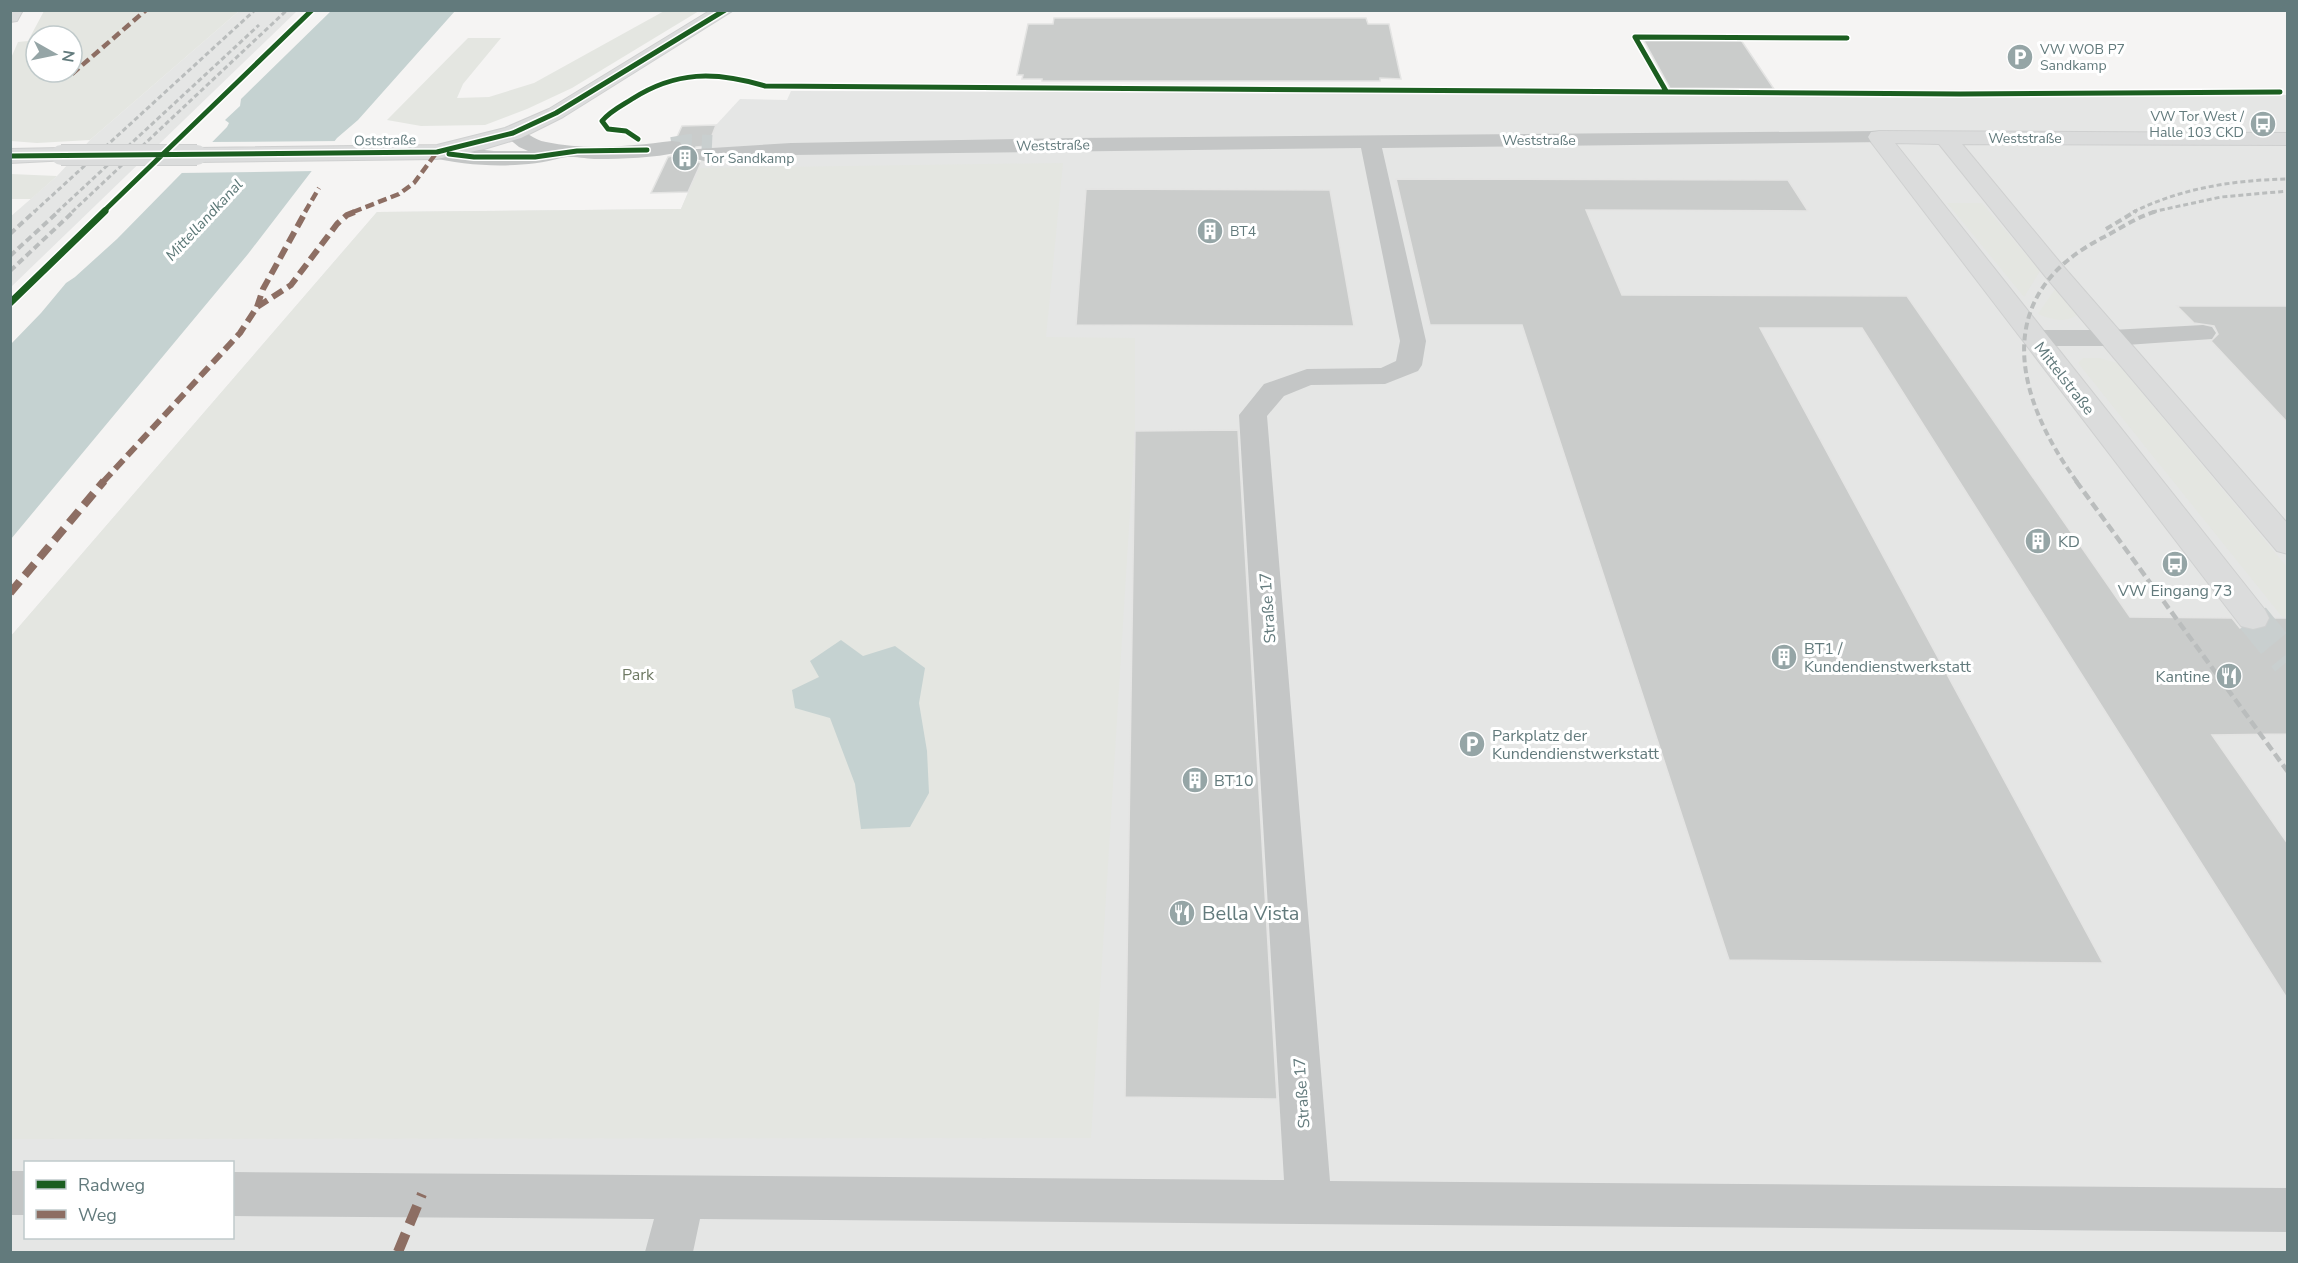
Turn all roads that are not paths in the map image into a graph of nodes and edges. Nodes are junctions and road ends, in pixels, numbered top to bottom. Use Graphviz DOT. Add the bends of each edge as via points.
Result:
graph roads {
  1 [pos="14,10"];
  2 [pos="725,10"];
  3 [pos="10,17"];
  4 [pos="513,133"];
  5 [pos="1879,137"];
  6 [pos="1945,137"];
  7 [pos="2288,139"];
  8 [pos="1370,141"];
  9 [pos="708,149"];
  10 [pos="671,150"];
  11 [pos="577,151"];
  12 [pos="437,152"];
  13 [pos="10,156"];
  14 [pos="2203,333"];
  15 [pos="2034,338"];
  16 [pos="2112,338"];
  17 [pos="2288,544"];
  18 [pos="2253,618"];
  19 [pos="234,1194"];
  20 [pos="682,1198"];
  21 [pos="1309,1203"];
  22 [pos="2288,1210"];
  23 [pos="669,1252"];
  1 -- 3 [label="street"];
  2 -- 4 [label="street, Oststraße" via="556,113"];
  4 -- 11 [label="street" via="526,143 545,149"];
  4 -- 12 [label="street, Oststraße"];
  5 -- 6 [label="street, Weststraße"];
  5 -- 8 [label="street, Weststraße"];
  5 -- 15 [label="street, Mittelstraße"];
  6 -- 7 [label="street, Weststraße"];
  6 -- 16 [label="street"];
  8 -- 9 [label="street, Weststraße"];
  8 -- 21 [label="street, Straße 17" via="1413,340 1409,365 1385,376 1307,377 1274,390 1253,415"];
  10 -- 11 [label="street"];
  11 -- 12 [label="street" via="535,157 474,157"];
  12 -- 13 [label="street, Oststraße, bridge"];
  14 -- 16 [label="street"];
  15 -- 16 [label="street"];
  15 -- 18 [label="street, Mittelstraße"];
  16 -- 17 [label="street"];
  19 -- 20 [label="street"];
  20 -- 21 [label="street"];
  20 -- 23 [label="street"];
  21 -- 22 [label="street"];
}
